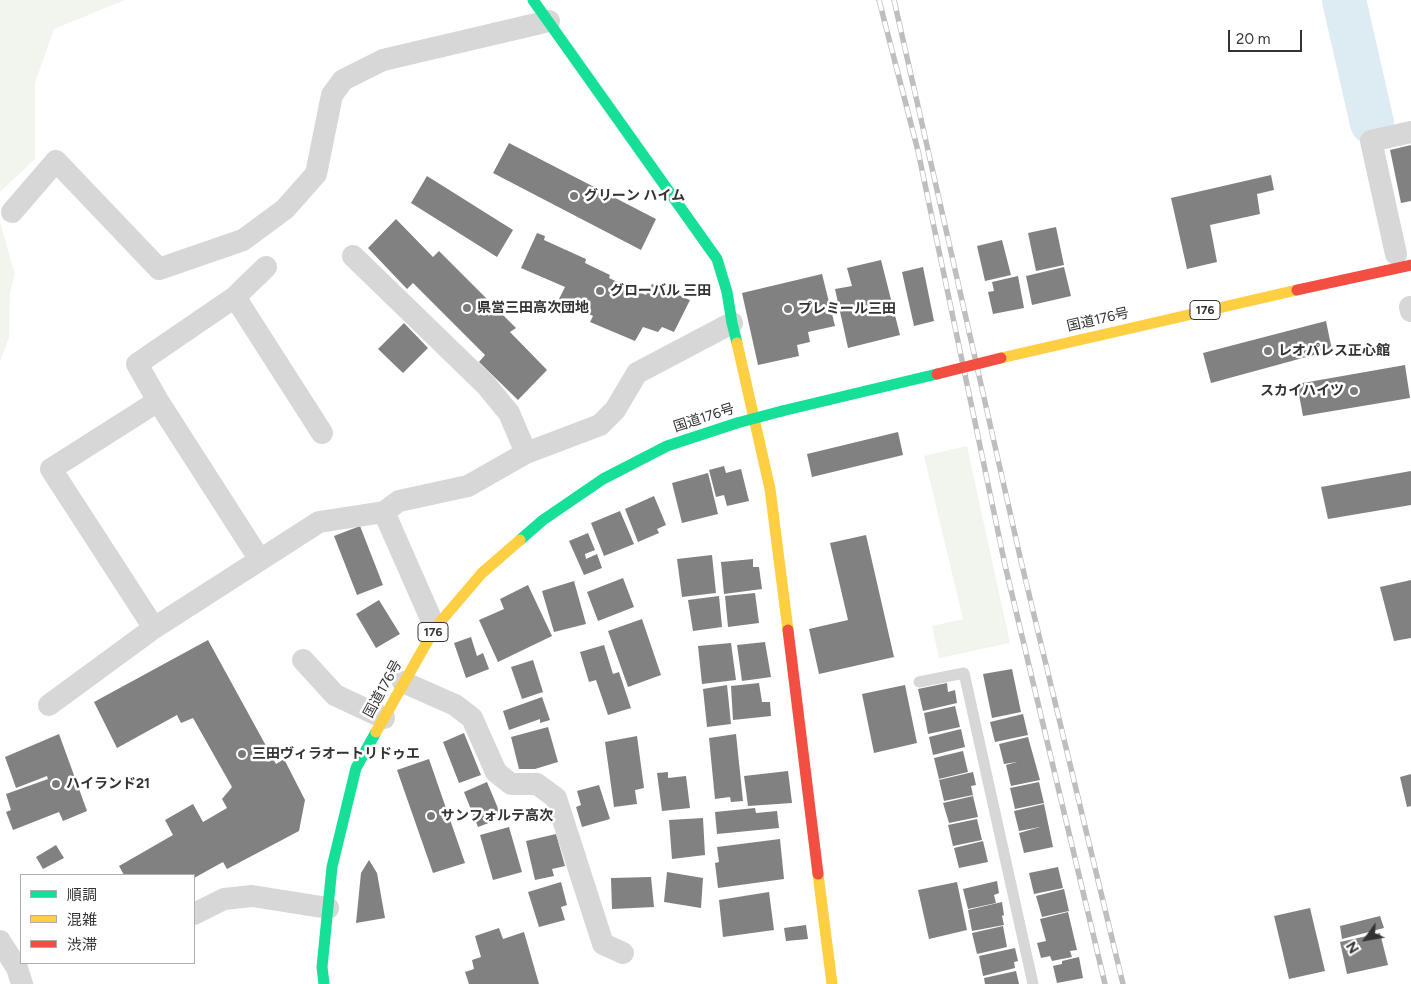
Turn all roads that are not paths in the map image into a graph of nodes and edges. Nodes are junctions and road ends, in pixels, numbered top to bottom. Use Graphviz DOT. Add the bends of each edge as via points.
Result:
graph roads {
  1 [pos="533,0"];
  2 [pos="549,21"];
  3 [pos="1411,132"];
  4 [pos="12,212"];
  5 [pos="353,256"];
  6 [pos="1404,260"];
  7 [pos="266,267"];
  8 [pos="235,297"];
  9 [pos="732,323"];
  10 [pos="158,401"];
  11 [pos="322,433"];
  12 [pos="526,453"];
  13 [pos="384,512"];
  14 [pos="260,560"];
  15 [pos="154,628"];
  16 [pos="435,628"];
  17 [pos="303,660"];
  18 [pos="403,682"];
  19 [pos="919,682"];
  20 [pos="49,705"];
  21 [pos="384,718"];
  22 [pos="328,908"];
  23 [pos="195,914"];
  24 [pos="0,941"];
  25 [pos="623,953"];
  26 [pos="22,984"];
  27 [pos="324,984"];
  28 [pos="832,984"];
  29 [pos="1033,984"];
  1 -- 2 [label="main road"];
  2 -- 4 [label="street" via="383,60 343,80 332,95 316,174 285,209 243,240 159,269 56,161"];
  2 -- 9 [label="main road" via="718,259"];
  3 -- 6 [label="street" via="1372,141"];
  5 -- 12 [label="street" via="486,385 509,413"];
  6 -- 16 [label="main road, 国道176号 / 176, bridge" via="737,422 667,446 603,479 543,520 482,573"];
  7 -- 8 [label="street"];
  8 -- 10 [label="street" via="137,364"];
  8 -- 11 [label="street"];
  9 -- 12 [label="street" via="638,373 615,410 600,425"];
  9 -- 28 [label="main road" via="770,489"];
  10 -- 14 [label="street"];
  10 -- 15 [label="street" via="51,469"];
  12 -- 13 [label="street" via="468,486 399,501"];
  13 -- 14 [label="street" via="319,522"];
  13 -- 16 [label="street"];
  14 -- 15 [label="street"];
  15 -- 20 [label="street"];
  16 -- 18 [label="main road, 国道176号 / 176"];
  17 -- 21 [label="street" via="334,695"];
  18 -- 21 [label="main road, 国道176号 / 176"];
  18 -- 25 [label="street" via="455,705 472,718 496,772 511,784 537,784 556,798 603,944"];
  19 -- 29 [label="lane" via="964,673"];
  21 -- 22 [label="main road, 国道176号 / 176" via="356,768 332,867"];
  22 -- 23 [label="street" via="252,896 224,899"];
  22 -- 27 [label="main road, 国道176号 / 176" via="322,967"];
  24 -- 26 [label="street" via="17,968"];
}
